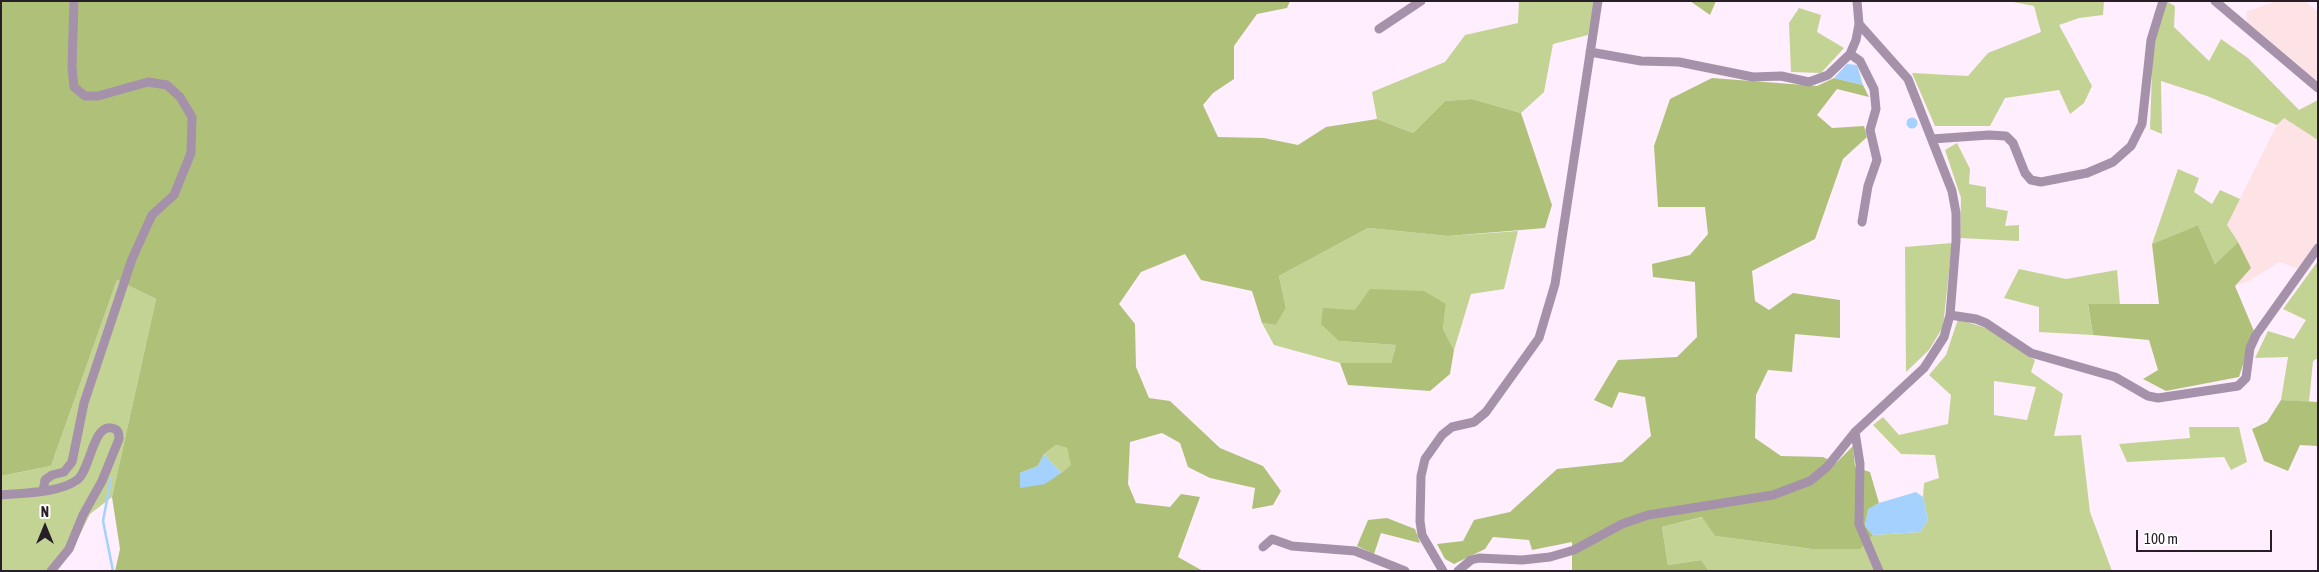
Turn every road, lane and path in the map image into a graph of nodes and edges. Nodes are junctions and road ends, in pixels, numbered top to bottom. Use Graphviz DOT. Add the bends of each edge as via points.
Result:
graph roads {
  1 [pos="74,1"];
  2 [pos="1421,1"];
  3 [pos="1598,1"];
  4 [pos="1857,1"];
  5 [pos="2163,1"];
  6 [pos="2215,1"];
  7 [pos="1859,24"];
  8 [pos="1378,29"];
  9 [pos="1590,52"];
  10 [pos="1850,54"];
  11 [pos="2318,88"];
  12 [pos="1932,139"];
  13 [pos="1862,222"];
  14 [pos="2318,248"];
  15 [pos="1950,315"];
  16 [pos="1855,432"];
  17 [pos="43,490"];
  18 [pos="1,495"];
  19 [pos="1263,547"];
  20 [pos="52,571"];
  21 [pos="1405,571"];
  22 [pos="1443,571"];
  23 [pos="1458,571"];
  24 [pos="1879,571"];
  1 -- 17 [label="street" via="74,87 85,96 91,96 148,82 167,85 180,97 192,117 191,153 174,195 152,215 132,260 84,403 72,462 64,472 45,480"];
  2 -- 8 [label="street"];
  3 -- 9 [label="street"];
  4 -- 7 [label="street"];
  5 -- 12 [label="street" via="2151,40 2142,124 2131,146 2113,162 2087,173 2041,182 2031,180 2025,173 2013,143 2006,136 1989,134"];
  6 -- 11 [label="street"];
  7 -- 10 [label="street"];
  7 -- 12 [label="street" via="1908,79"];
  9 -- 10 [label="street" via="1641,61 1679,62 1752,77 1781,76 1809,82 1828,75"];
  9 -- 22 [label="street" via="1555,284 1539,338 1486,412 1474,422 1447,431 1425,459 1421,476 1422,535"];
  10 -- 13 [label="street" via="1860,61 1874,89 1876,109 1870,130 1877,160 1868,186"];
  12 -- 15 [label="street" via="1952,191 1956,213 1956,269"];
  14 -- 15 [label="street" via="2256,335 2250,348 2246,378 2238,386 2183,396 2148,396 2114,376 2031,353 1981,321"];
  15 -- 16 [label="street" via="1944,337 1924,368"];
  16 -- 23 [label="street" via="1827,467 1810,481 1793,489 1648,515 1622,524 1574,550 1522,560 1479,558 1471,560"];
  16 -- 24 [label="street" via="1860,464 1860,524"];
  17 -- 18 [label="street"];
  17 -- 20 [label="street" via="67,486 78,479 86,469 97,436 106,428 116,430 119,439 102,481 69,549"];
  19 -- 21 [label="street" via="1272,539 1292,546 1355,551"];
}
